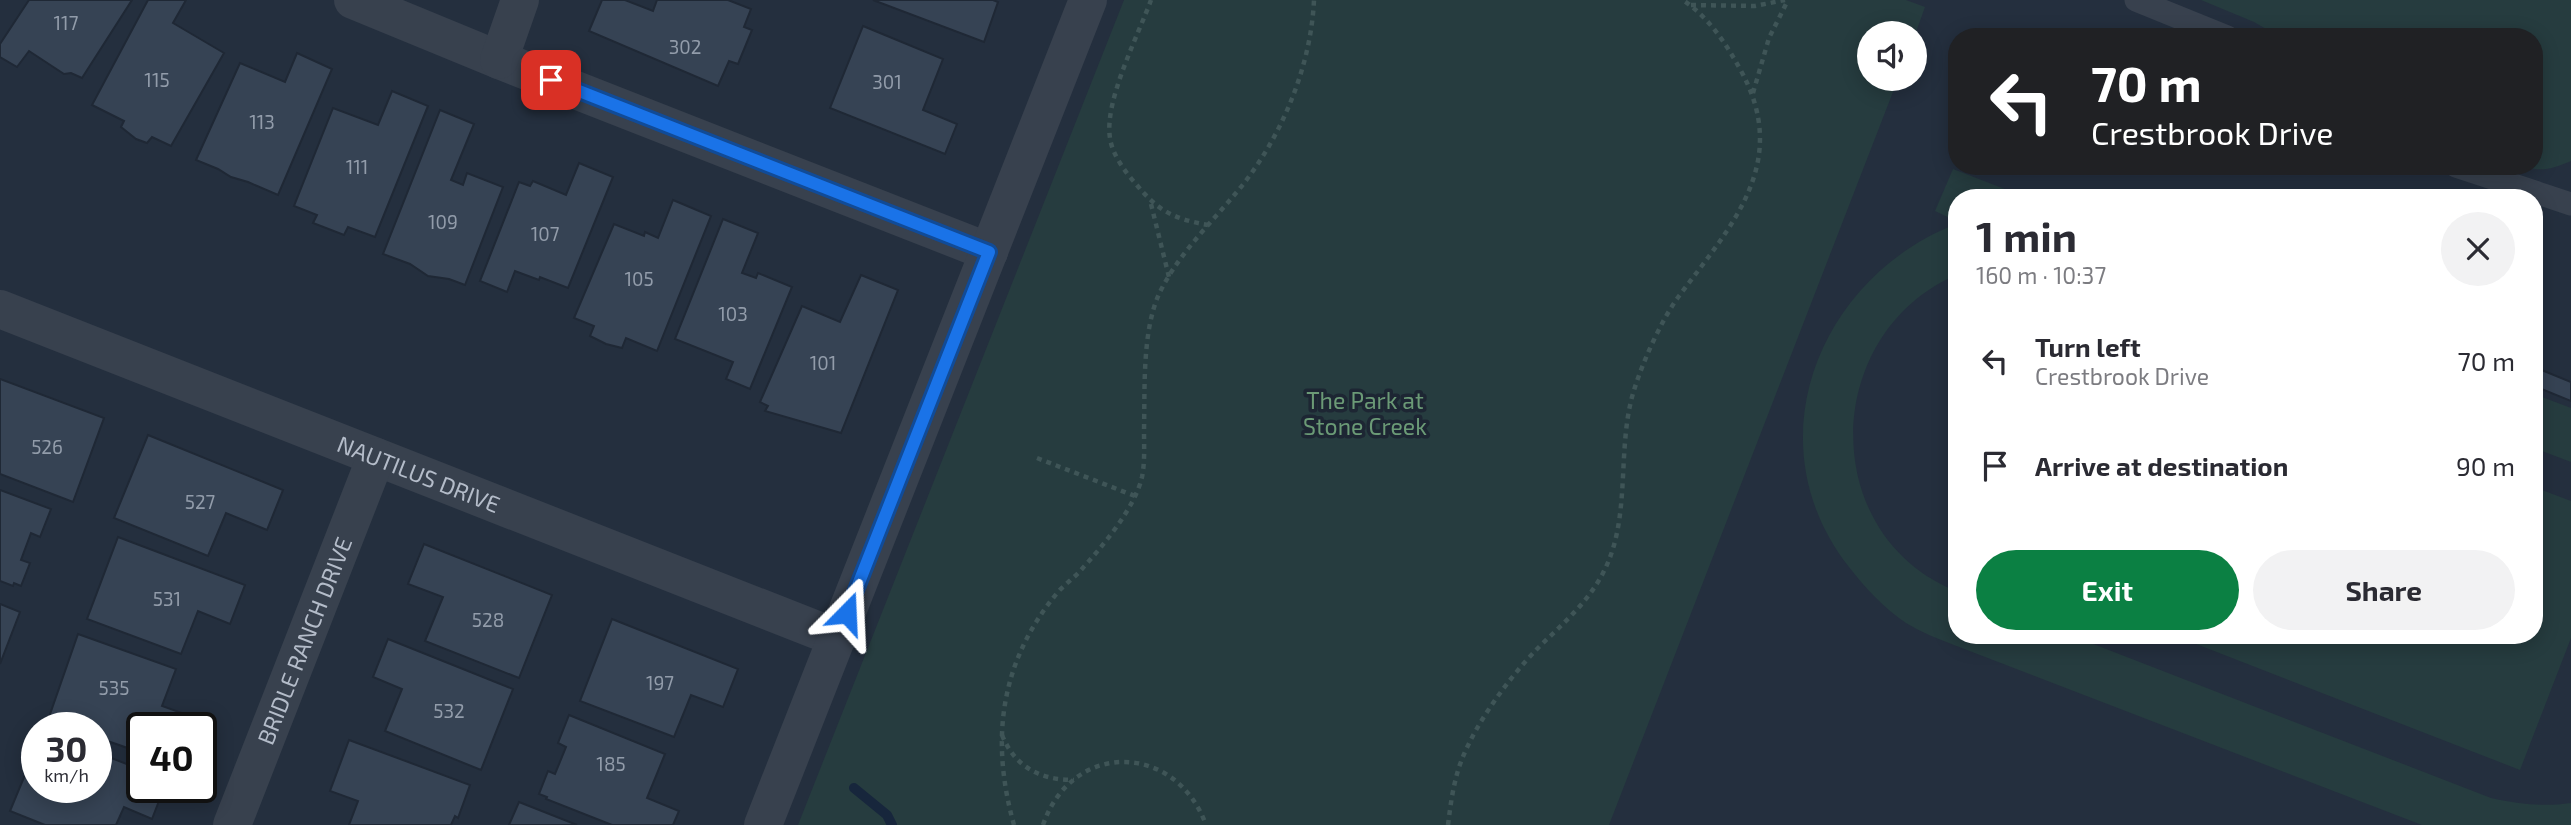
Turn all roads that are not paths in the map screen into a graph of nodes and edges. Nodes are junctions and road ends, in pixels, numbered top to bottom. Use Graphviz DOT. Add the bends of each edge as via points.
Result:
graph roads {
  1 [pos="353,0"];
  2 [pos="520,0"];
  3 [pos="1088,0"];
  4 [pos="2136,0"];
  5 [pos="2205,28"];
  6 [pos="499,60"];
  7 [pos="2483,175"];
  8 [pos="2526,189"];
  9 [pos="2543,195"];
  10 [pos="2571,204"];
  11 [pos="989,252"];
  12 [pos="0,309"];
  13 [pos="376,457"];
  14 [pos="837,638"];
  15 [pos="232,825"];
  16 [pos="763,825"];
  1 -- 6 [label="street"];
  2 -- 6 [label="street"];
  3 -- 11 [label="street"];
  4 -- 5 [label="lane"];
  6 -- 11 [label="street"];
  7 -- 8 [label="lane"];
  9 -- 10 [label="lane"];
  11 -- 14 [label="street"];
  12 -- 13 [label="street, NAUTILUS DRIVE"];
  13 -- 14 [label="street, NAUTILUS DRIVE"];
  13 -- 15 [label="street, BRIDLE RANCH DRIVE"];
  14 -- 16 [label="street"];
}
